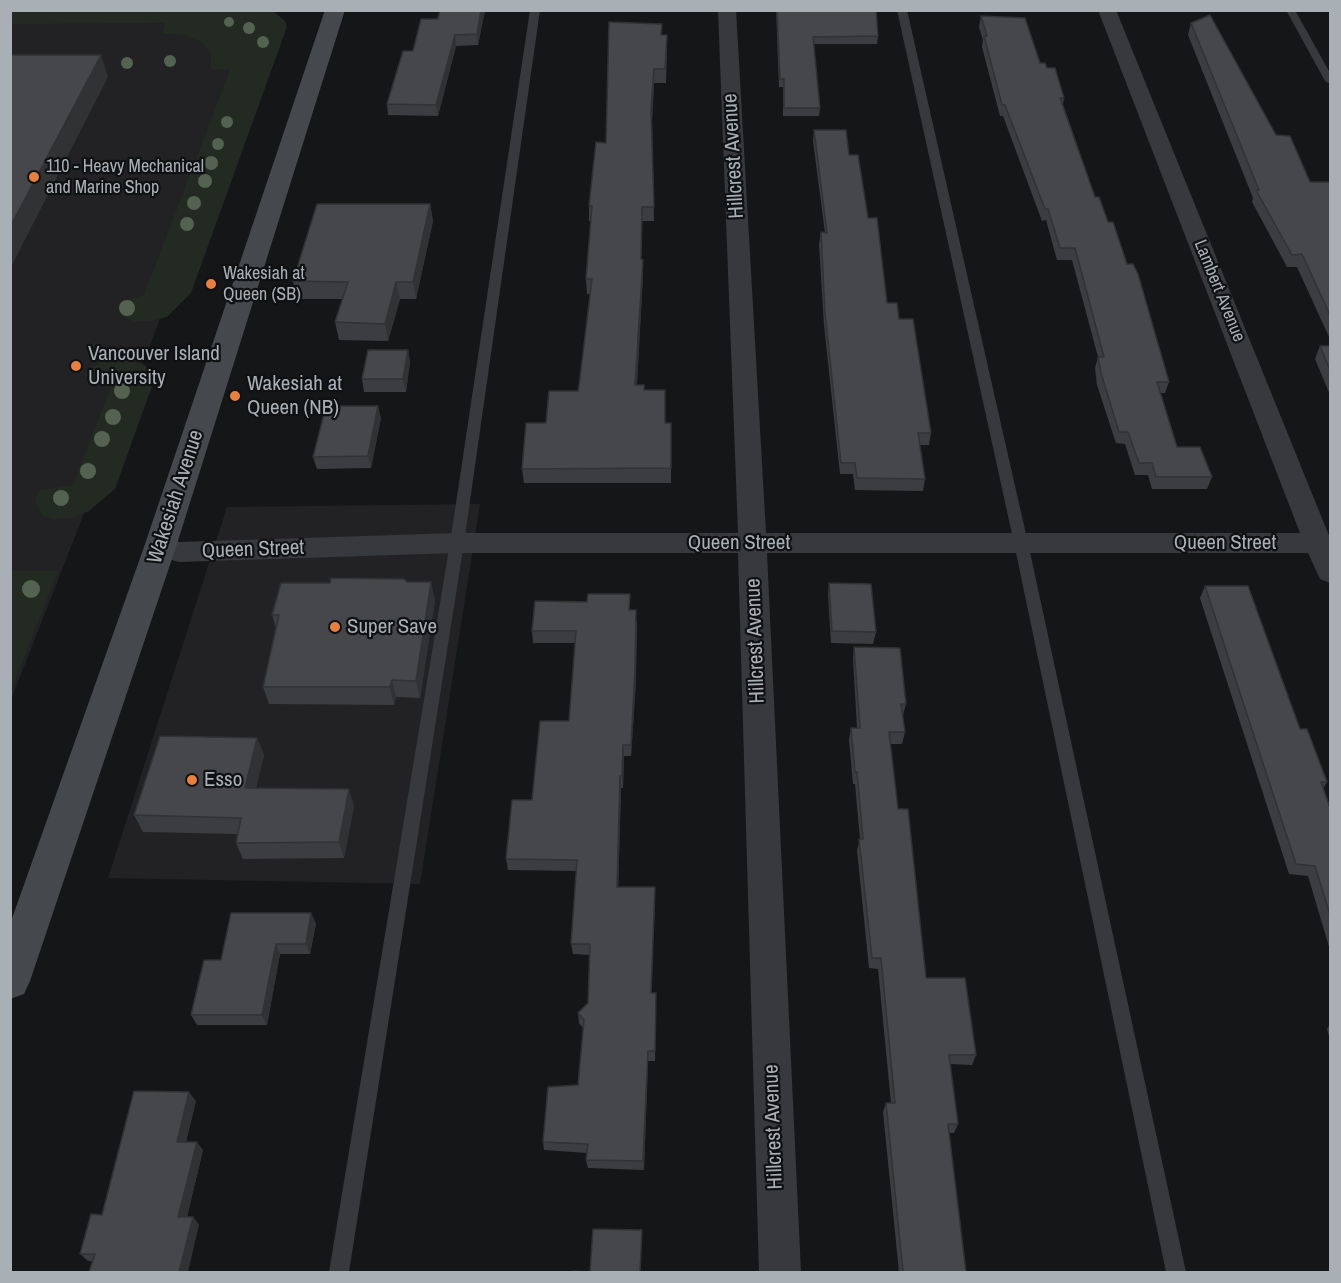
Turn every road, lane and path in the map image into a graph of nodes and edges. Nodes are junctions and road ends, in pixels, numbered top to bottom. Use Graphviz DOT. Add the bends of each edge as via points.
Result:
graph roads {
  1 [pos="335,10"];
  2 [pos="534,10"];
  3 [pos="727,10"];
  4 [pos="902,10"];
  5 [pos="1107,10"];
  6 [pos="1290,10"];
  7 [pos="1330,81"];
  8 [pos="457,543"];
  9 [pos="752,543"];
  10 [pos="1022,543"];
  11 [pos="1319,543"];
  12 [pos="160,547"];
  13 [pos="1330,572"];
  14 [pos="10,981"];
  15 [pos="339,1272"];
  16 [pos="780,1272"];
  17 [pos="1176,1272"];
  1 -- 12 [label="main road, Wakesiah Avenue"];
  2 -- 8 [label="lane"];
  3 -- 9 [label="street, Hillcrest Avenue"];
  4 -- 10 [label="lane"];
  5 -- 11 [label="street, Lambert Avenue"];
  6 -- 7 [label="lane"];
  8 -- 9 [label="street, Queen Street"];
  8 -- 12 [label="street, Queen Street" via="179,552"];
  8 -- 15 [label="lane"];
  9 -- 10 [label="street, Queen Street"];
  9 -- 16 [label="street, Hillcrest Avenue"];
  10 -- 11 [label="street, Queen Street"];
  10 -- 17 [label="lane"];
  11 -- 13 [label="street, Lambert Avenue"];
  12 -- 14 [label="main road, Wakesiah Avenue"];
}
